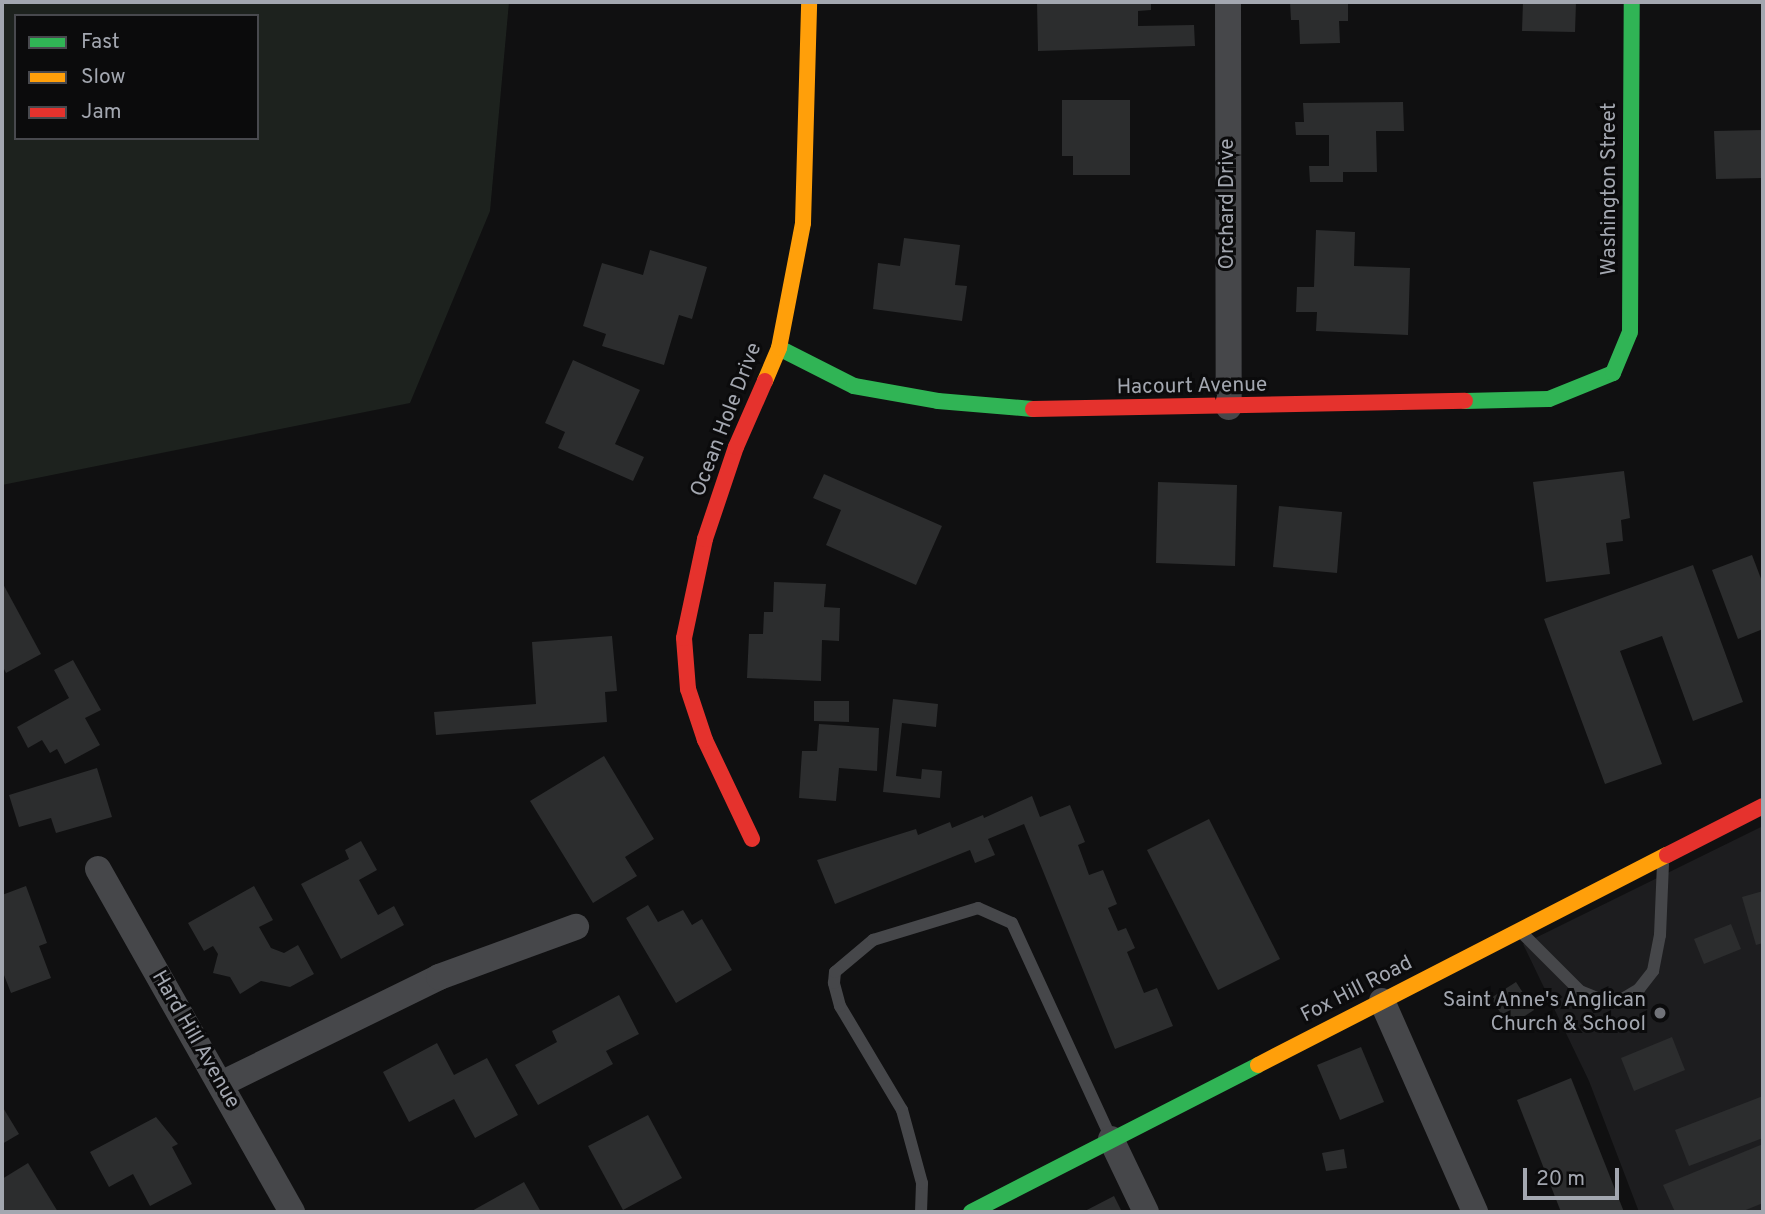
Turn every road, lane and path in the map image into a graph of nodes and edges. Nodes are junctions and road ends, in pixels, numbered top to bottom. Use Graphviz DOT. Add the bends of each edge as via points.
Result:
graph roads {
  1 [pos="809,2"];
  2 [pos="1228,2"];
  3 [pos="1632,2"];
  4 [pos="779,348"];
  5 [pos="1612,373"];
  6 [pos="1229,407"];
  7 [pos="1763,806"];
  8 [pos="752,839"];
  9 [pos="1663,857"];
  10 [pos="98,869"];
  11 [pos="576,927"];
  12 [pos="1519,931"];
  13 [pos="1382,1001"];
  14 [pos="221,1084"];
  15 [pos="1111,1139"];
  16 [pos="292,1212"];
  17 [pos="921,1212"];
  18 [pos="971,1212"];
  19 [pos="1146,1212"];
  20 [pos="1475,1212"];
  1 -- 4 [label="street, Ocean Hole Drive" via="803,222"];
  2 -- 6 [label="street, Orchard Drive"];
  3 -- 5 [label="street, Washington Street" via="1630,332"];
  4 -- 6 [label="street, Hacourt Avenue" via="854,386 939,401 1054,411"];
  4 -- 8 [label="street, Ocean Hole Drive" via="736,447 705,539 684,638 688,689 705,740"];
  5 -- 6 [label="street, Hacourt Avenue" via="1549,399"];
  7 -- 9 [label="street, Fox Hill Road"];
  9 -- 12 [label="street, Fox Hill Road"];
  9 -- 12 [label="lane" via="1661,935 1653,971 1639,989 1621,1000 1602,1000 1580,991"];
  10 -- 14 [label="street, Hard Hill Avenue"];
  11 -- 14 [label="street" via="439,977"];
  12 -- 13 [label="street, Fox Hill Road"];
  13 -- 15 [label="street, Fox Hill Road"];
  13 -- 20 [label="street"];
  14 -- 16 [label="street, Hard Hill Avenue"];
  15 -- 17 [label="lane" via="1012,923 978,908 873,940 835,972 834,983 840,1006 902,1110 922,1183"];
  15 -- 18 [label="street, Fox Hill Road"];
  15 -- 19 [label="street"];
}
